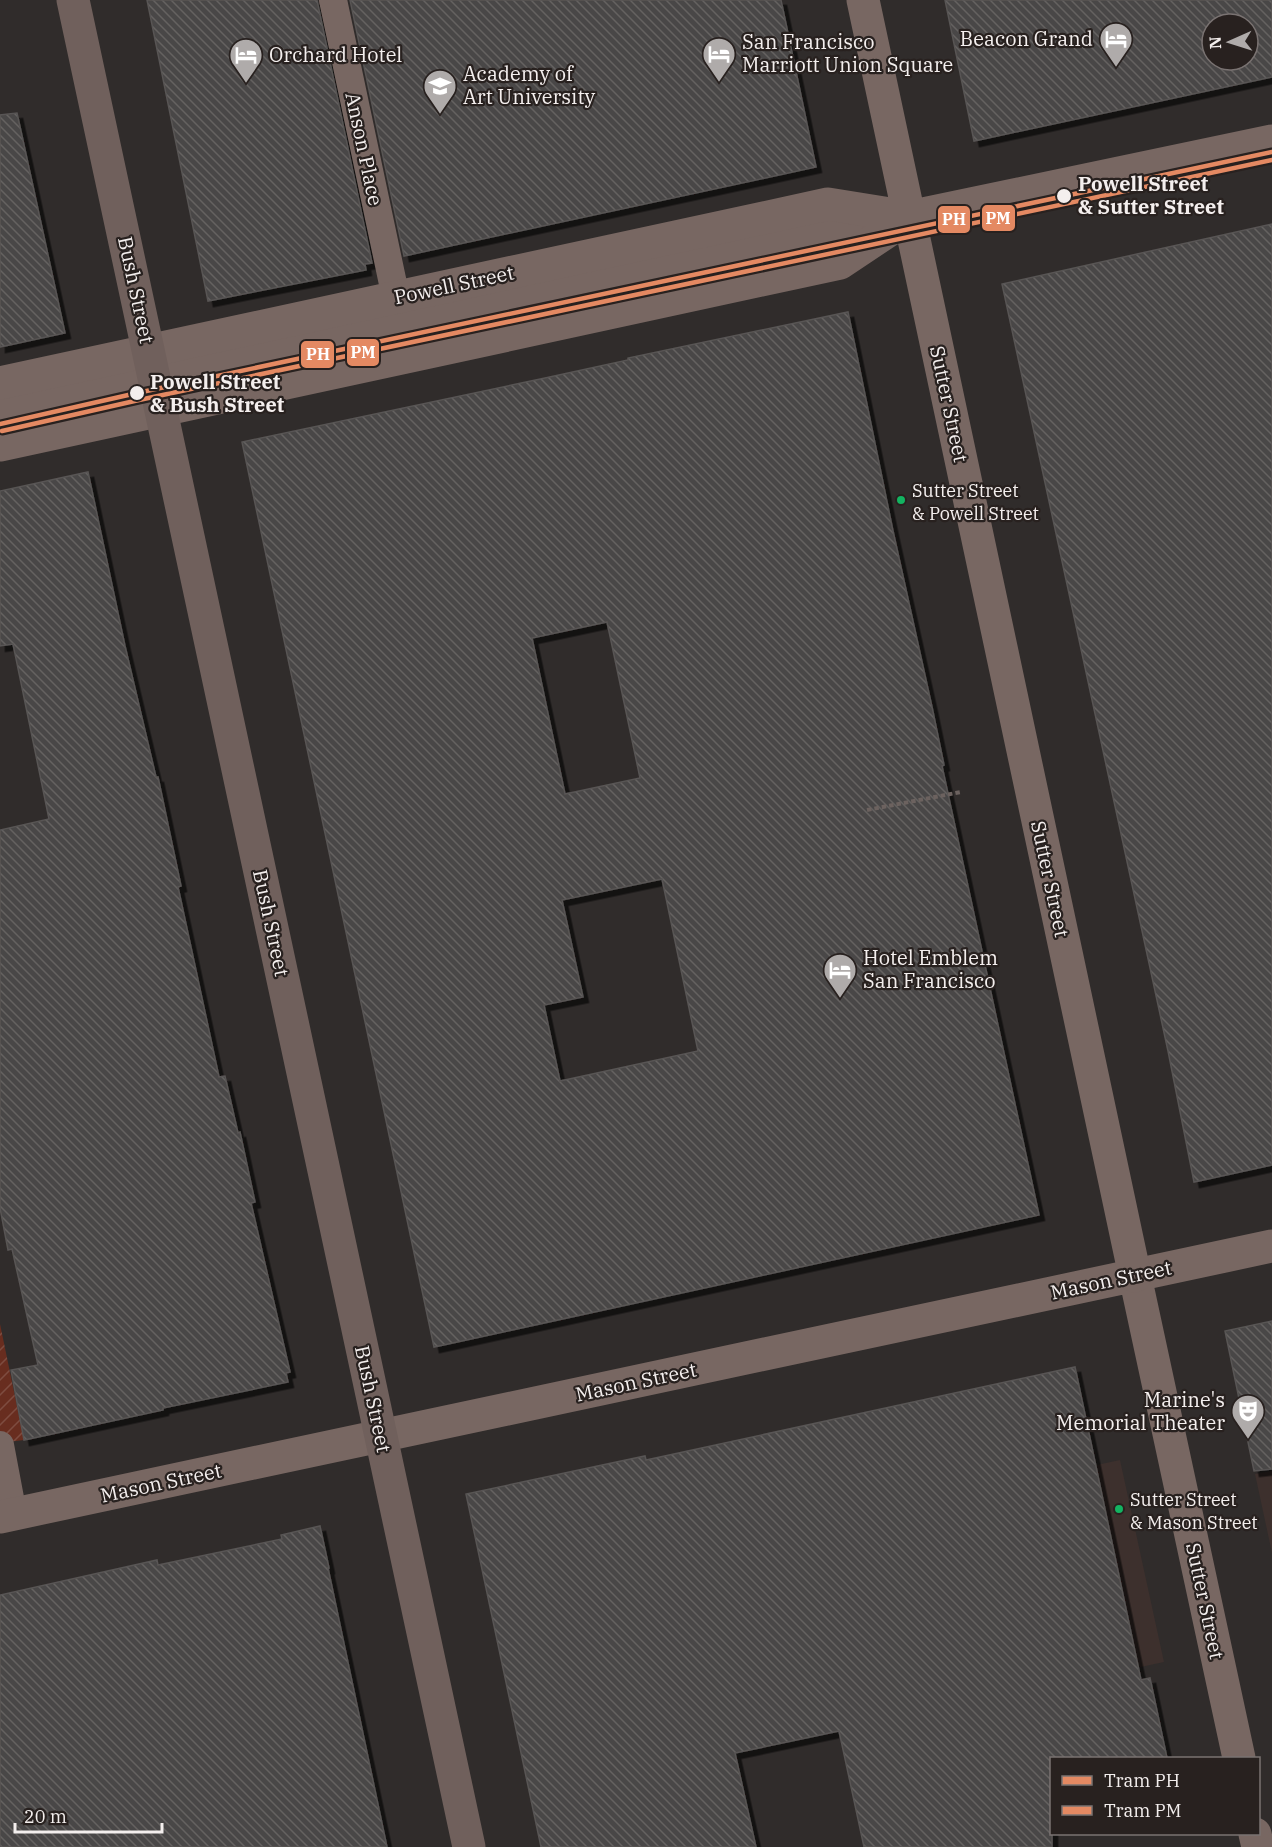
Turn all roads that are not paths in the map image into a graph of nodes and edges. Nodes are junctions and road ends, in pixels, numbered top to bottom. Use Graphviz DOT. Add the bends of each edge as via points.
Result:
graph roads {
  1 [pos="73,0"];
  2 [pos="333,0"];
  3 [pos="863,0"];
  4 [pos="1272,141"];
  5 [pos="909,217"];
  6 [pos="396,298"];
  7 [pos="155,380"];
  8 [pos="0,383"];
  9 [pos="0,413"];
  10 [pos="0,445"];
  11 [pos="1272,1246"];
  12 [pos="1135,1276"];
  13 [pos="381,1436"];
  14 [pos="0,1445"];
  15 [pos="7,1515"];
  16 [pos="1239,1757"];
  17 [pos="469,1847"];
  1 -- 7 [label="main road, Bush Street"];
  2 -- 6 [label="lane, Anson Place"];
  3 -- 5 [label="street, Sutter Street"];
  4 -- 5 [label="street, Powell Street"];
  5 -- 6 [label="street, Powell Street" via="828,204"];
  5 -- 7 [label="street, Powell Street" via="840,263"];
  5 -- 12 [label="street, Sutter Street"];
  6 -- 7 [label="street, Powell Street"];
  7 -- 8 [label="street, Powell Street"];
  7 -- 9 [label="lane"];
  7 -- 10 [label="street, Powell Street"];
  7 -- 13 [label="main road, Bush Street"];
  11 -- 12 [label="street, Mason Street"];
  12 -- 13 [label="street, Mason Street"];
  12 -- 16 [label="street, Sutter Street"];
  13 -- 15 [label="street, Mason Street"];
  13 -- 17 [label="main road, Bush Street"];
  14 -- 15 [label="lane"];
}
